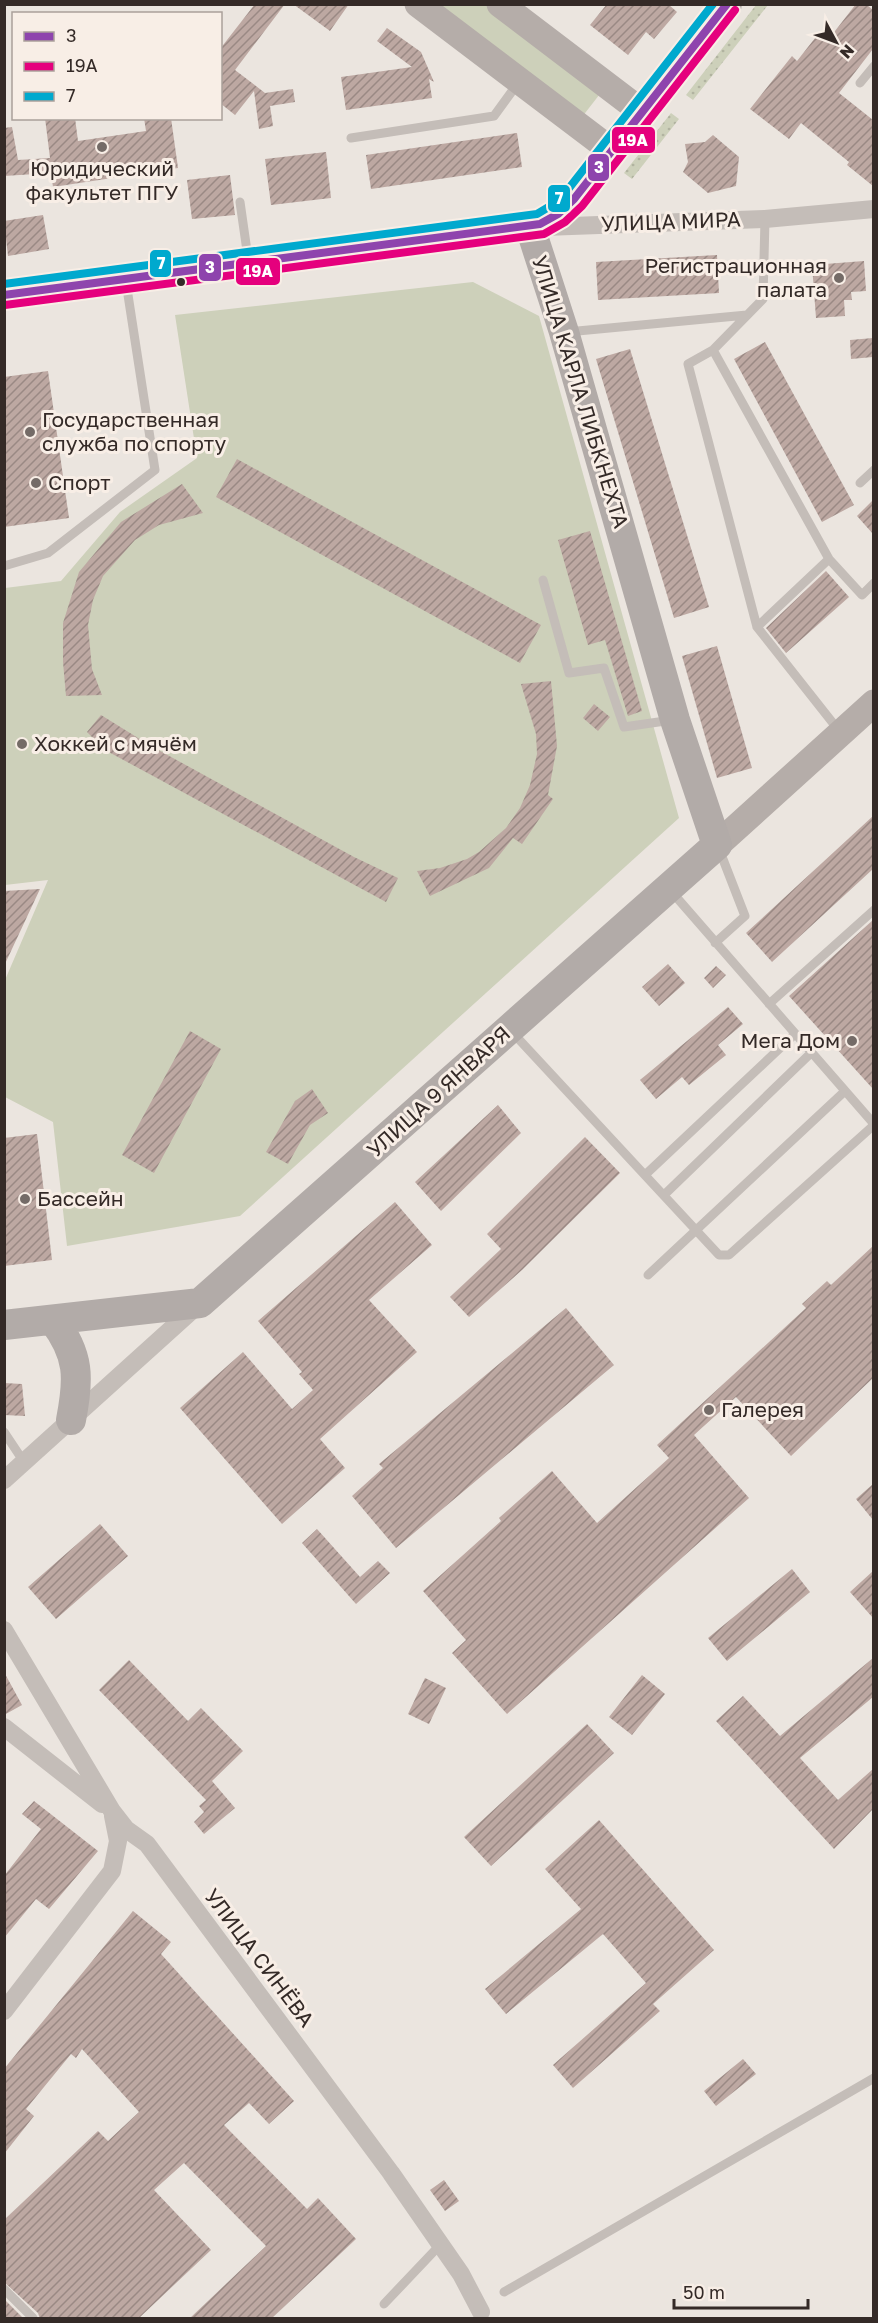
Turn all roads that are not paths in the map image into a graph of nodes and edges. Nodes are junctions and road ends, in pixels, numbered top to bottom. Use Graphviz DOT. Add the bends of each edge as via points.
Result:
graph roads {
  1 [pos="418,4"];
  2 [pos="500,4"];
  3 [pos="727,4"];
  4 [pos="873,66"];
  5 [pos="520,81"];
  6 [pos="860,83"];
  7 [pos="642,112"];
  8 [pos="351,138"];
  9 [pos="612,151"];
  10 [pos="240,202"];
  11 [pos="873,209"];
  12 [pos="765,219"];
  13 [pos="530,227"];
  14 [pos="248,264"];
  15 [pos="125,280"];
  16 [pos="4,295"];
  17 [pos="747,315"];
  18 [pos="564,332"];
  19 [pos="713,350"];
  20 [pos="873,470"];
  21 [pos="860,483"];
  22 [pos="829,559"];
  23 [pos="4,566"];
  24 [pos="543,580"];
  25 [pos="873,583"];
  26 [pos="758,627"];
  27 [pos="873,703"];
  28 [pos="675,720"];
  29 [pos="841,733"];
  30 [pos="717,845"];
  31 [pos="669,888"];
  32 [pos="873,910"];
  33 [pos="715,943"];
  34 [pos="769,1005"];
  35 [pos="510,1029"];
  36 [pos="795,1034"];
  37 [pos="811,1053"];
  38 [pos="845,1092"];
  39 [pos="873,1125"];
  40 [pos="645,1175"];
  41 [pos="664,1195"];
  42 [pos="695,1229"];
  43 [pos="648,1275"];
  44 [pos="200,1303"];
  45 [pos="53,1320"];
  46 [pos="4,1325"];
  47 [pos="71,1420"];
  48 [pos="4,1432"];
  49 [pos="24,1462"];
  50 [pos="4,1480"];
  51 [pos="4,1630"];
  52 [pos="4,1727"];
  53 [pos="112,1811"];
  54 [pos="4,2011"];
  55 [pos="873,2078"];
  56 [pos="439,2246"];
  57 [pos="4,2289"];
  58 [pos="504,2292"];
  59 [pos="384,2304"];
  60 [pos="481,2312"];
  61 [pos="33,2319"];
  1 -- 5 [label="street"];
  2 -- 7 [label="street"];
  3 -- 7 [label="main road, УЛИЦА КАРЛА ЛИБКНЕХТА"];
  4 -- 6 [label="lane"];
  5 -- 8 [label="lane" via="494,116"];
  5 -- 9 [label="street"];
  7 -- 9 [label="main road, УЛИЦА КАРЛА ЛИБКНЕХТА"];
  9 -- 13 [label="main road, УЛИЦА КАРЛА ЛИБКНЕХТА" via="567,207"];
  10 -- 14 [label="lane"];
  11 -- 12 [label="street, УЛИЦА МИРА"];
  12 -- 13 [label="street, УЛИЦА МИРА"];
  12 -- 17 [label="lane" via="763,299"];
  13 -- 14 [label="main road, УЛИЦА МИРА"];
  13 -- 18 [label="main road, УЛИЦА КАРЛА ЛИБКНЕХТА"];
  14 -- 15 [label="main road, УЛИЦА МИРА"];
  15 -- 16 [label="main road, УЛИЦА МИРА"];
  15 -- 23 [label="lane" via="155,470 48,553"];
  17 -- 18 [label="lane"];
  17 -- 19 [label="lane"];
  18 -- 28 [label="main road, УЛИЦА КАРЛА ЛИБКНЕХТА"];
  19 -- 22 [label="lane"];
  19 -- 26 [label="lane" via="688,364"];
  20 -- 21 [label="lane"];
  22 -- 25 [label="lane" via="862,595"];
  22 -- 26 [label="lane"];
  24 -- 28 [label="lane" via="569,673 604,668 624,727"];
  26 -- 29 [label="lane"];
  27 -- 29 [label="street, УЛИЦА 9 ЯНВАРЯ"];
  28 -- 30 [label="main road, УЛИЦА КАРЛА ЛИБКНЕХТА"];
  29 -- 30 [label="street, УЛИЦА 9 ЯНВАРЯ"];
  30 -- 31 [label="main road, УЛИЦА 9 ЯНВАРЯ"];
  30 -- 33 [label="lane" via="745,916"];
  31 -- 33 [label="lane"];
  31 -- 35 [label="main road, УЛИЦА 9 ЯНВАРЯ"];
  32 -- 34 [label="lane"];
  33 -- 34 [label="lane"];
  34 -- 36 [label="lane"];
  35 -- 40 [label="lane"];
  35 -- 44 [label="main road, УЛИЦА 9 ЯНВАРЯ"];
  36 -- 37 [label="lane"];
  36 -- 40 [label="lane"];
  37 -- 38 [label="lane"];
  37 -- 41 [label="lane"];
  38 -- 39 [label="lane"];
  38 -- 42 [label="lane"];
  39 -- 42 [label="lane" via="729,1255 719,1255"];
  40 -- 41 [label="lane"];
  41 -- 42 [label="lane"];
  42 -- 43 [label="lane"];
  44 -- 45 [label="main road"];
  44 -- 47 [label="street, УЛИЦА 9 ЯНВАРЯ"];
  45 -- 46 [label="main road"];
  45 -- 47 [label="main road" via="76,1365 77,1389"];
  47 -- 49 [label="street, УЛИЦА 9 ЯНВАРЯ"];
  48 -- 49 [label="lane"];
  49 -- 50 [label="street, УЛИЦА 9 ЯНВАРЯ"];
  51 -- 53 [label="street, УЛИЦА СИНЁВА"];
  52 -- 53 [label="street"];
  53 -- 54 [label="street" via="118,1840 112,1870"];
  53 -- 56 [label="street, УЛИЦА СИНЁВА" via="126,1829 147,1844 391,2172"];
  55 -- 58 [label="lane"];
  56 -- 59 [label="lane"];
  56 -- 60 [label="street, УЛИЦА СИНЁВА" via="461,2274"];
  57 -- 61 [label="lane"];
}
